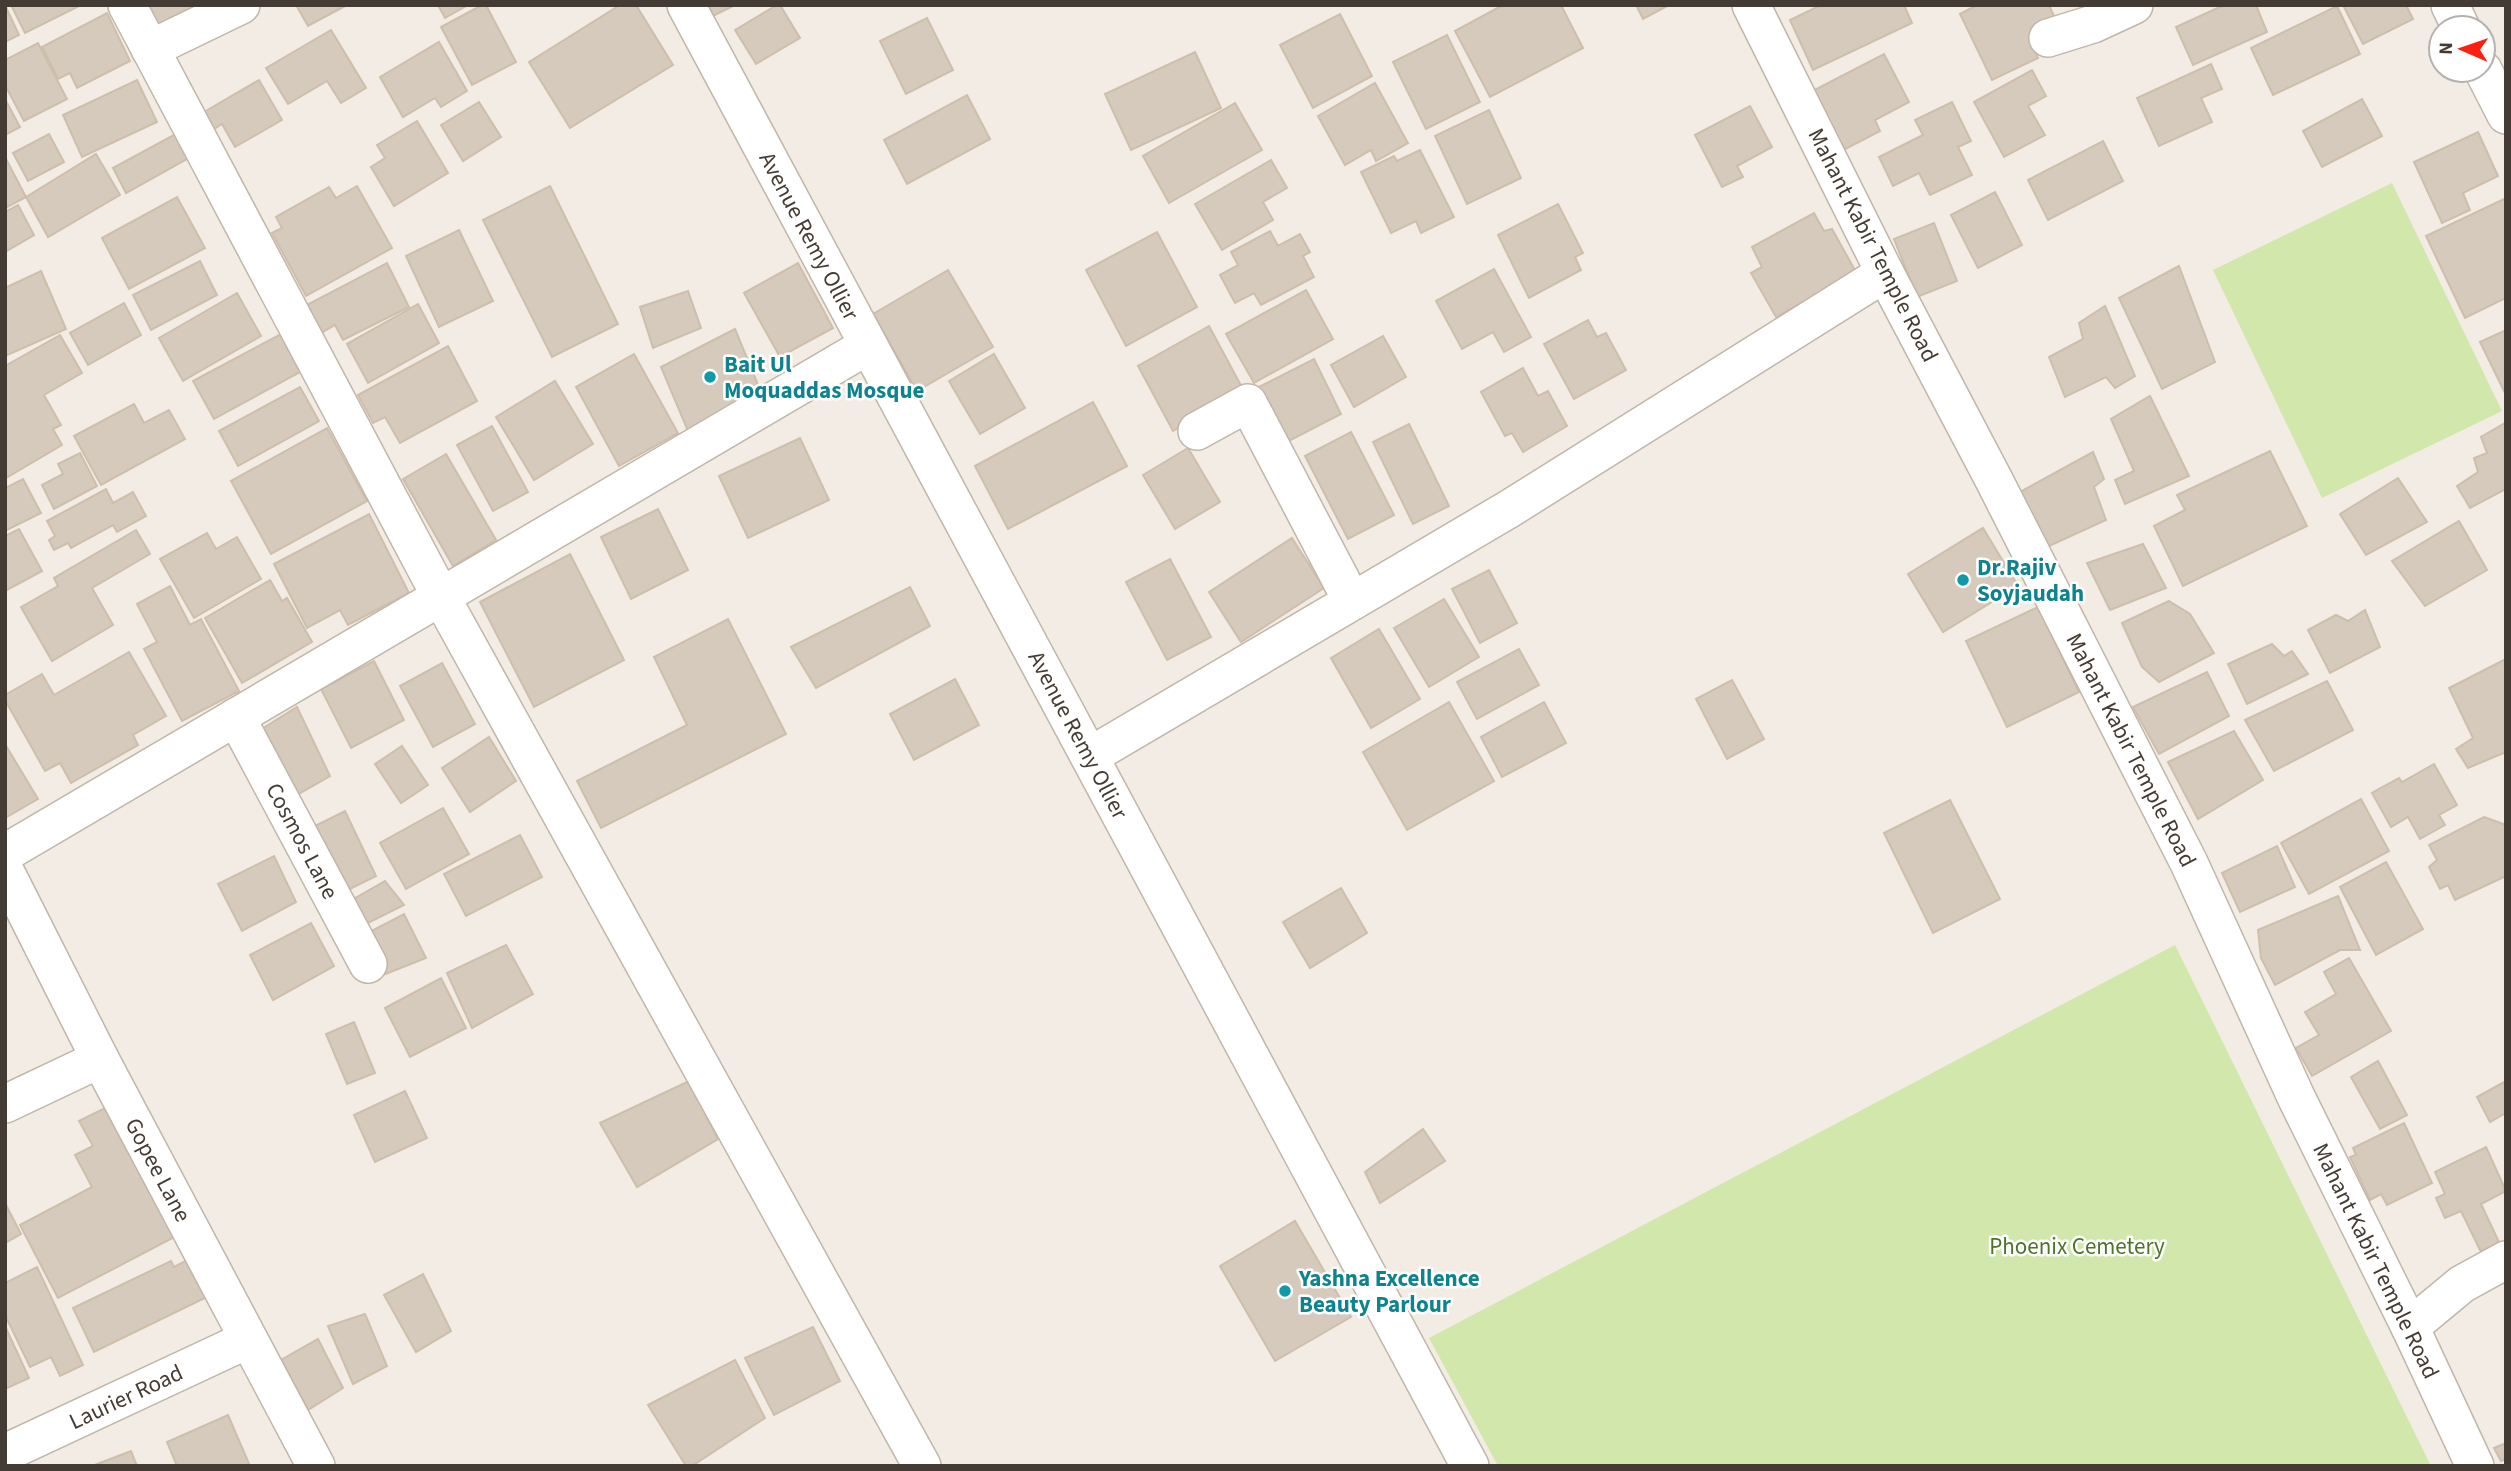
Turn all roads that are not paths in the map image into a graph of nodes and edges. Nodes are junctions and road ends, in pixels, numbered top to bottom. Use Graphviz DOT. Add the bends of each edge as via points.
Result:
graph roads {
  1 [pos="127,5"];
  2 [pos="241,5"];
  3 [pos="686,5"];
  4 [pos="1751,5"];
  5 [pos="2134,5"];
  6 [pos="2048,38"];
  7 [pos="150,49"];
  8 [pos="2490,84"];
  9 [pos="2506,115"];
  10 [pos="1885,273"];
  11 [pos="867,346"];
  12 [pos="1197,431"];
  13 [pos="441,597"];
  14 [pos="1353,601"];
  15 [pos="236,718"];
  16 [pos="1090,756"];
  17 [pos="5,853"];
  18 [pos="5,871"];
  19 [pos="369,964"];
  20 [pos="100,1059"];
  21 [pos="5,1104"];
  22 [pos="2506,1260"];
  23 [pos="2410,1327"];
  24 [pos="247,1340"];
  25 [pos="5,1453"];
  26 [pos="316,1466"];
  27 [pos="922,1466"];
  28 [pos="1470,1466"];
  29 [pos="2475,1466"];
  1 -- 7 [label="street"];
  2 -- 7 [label="street"];
  3 -- 11 [label="street, Avenue Remy Ollier"];
  4 -- 10 [label="street, Mahant Kabir Temple Road"];
  5 -- 6 [label="street"];
  7 -- 13 [label="street"];
  8 -- 9 [label="street"];
  10 -- 14 [label="street"];
  10 -- 23 [label="street, Mahant Kabir Temple Road" via="2189,863 2297,1099"];
  11 -- 13 [label="street"];
  11 -- 16 [label="street, Avenue Remy Ollier"];
  12 -- 14 [label="street" via="1248,403"];
  13 -- 15 [label="street"];
  13 -- 27 [label="street"];
  14 -- 16 [label="street"];
  15 -- 17 [label="street"];
  15 -- 19 [label="street, Cosmos Lane"];
  16 -- 28 [label="street, Avenue Remy Ollier"];
  18 -- 20 [label="street, Gopee Lane"];
  20 -- 21 [label="street"];
  20 -- 24 [label="street, Gopee Lane"];
  22 -- 23 [label="street" via="2462,1284"];
  23 -- 29 [label="street, Mahant Kabir Temple Road"];
  24 -- 25 [label="street, Laurier Road"];
  24 -- 26 [label="street, Gopee Lane"];
}
